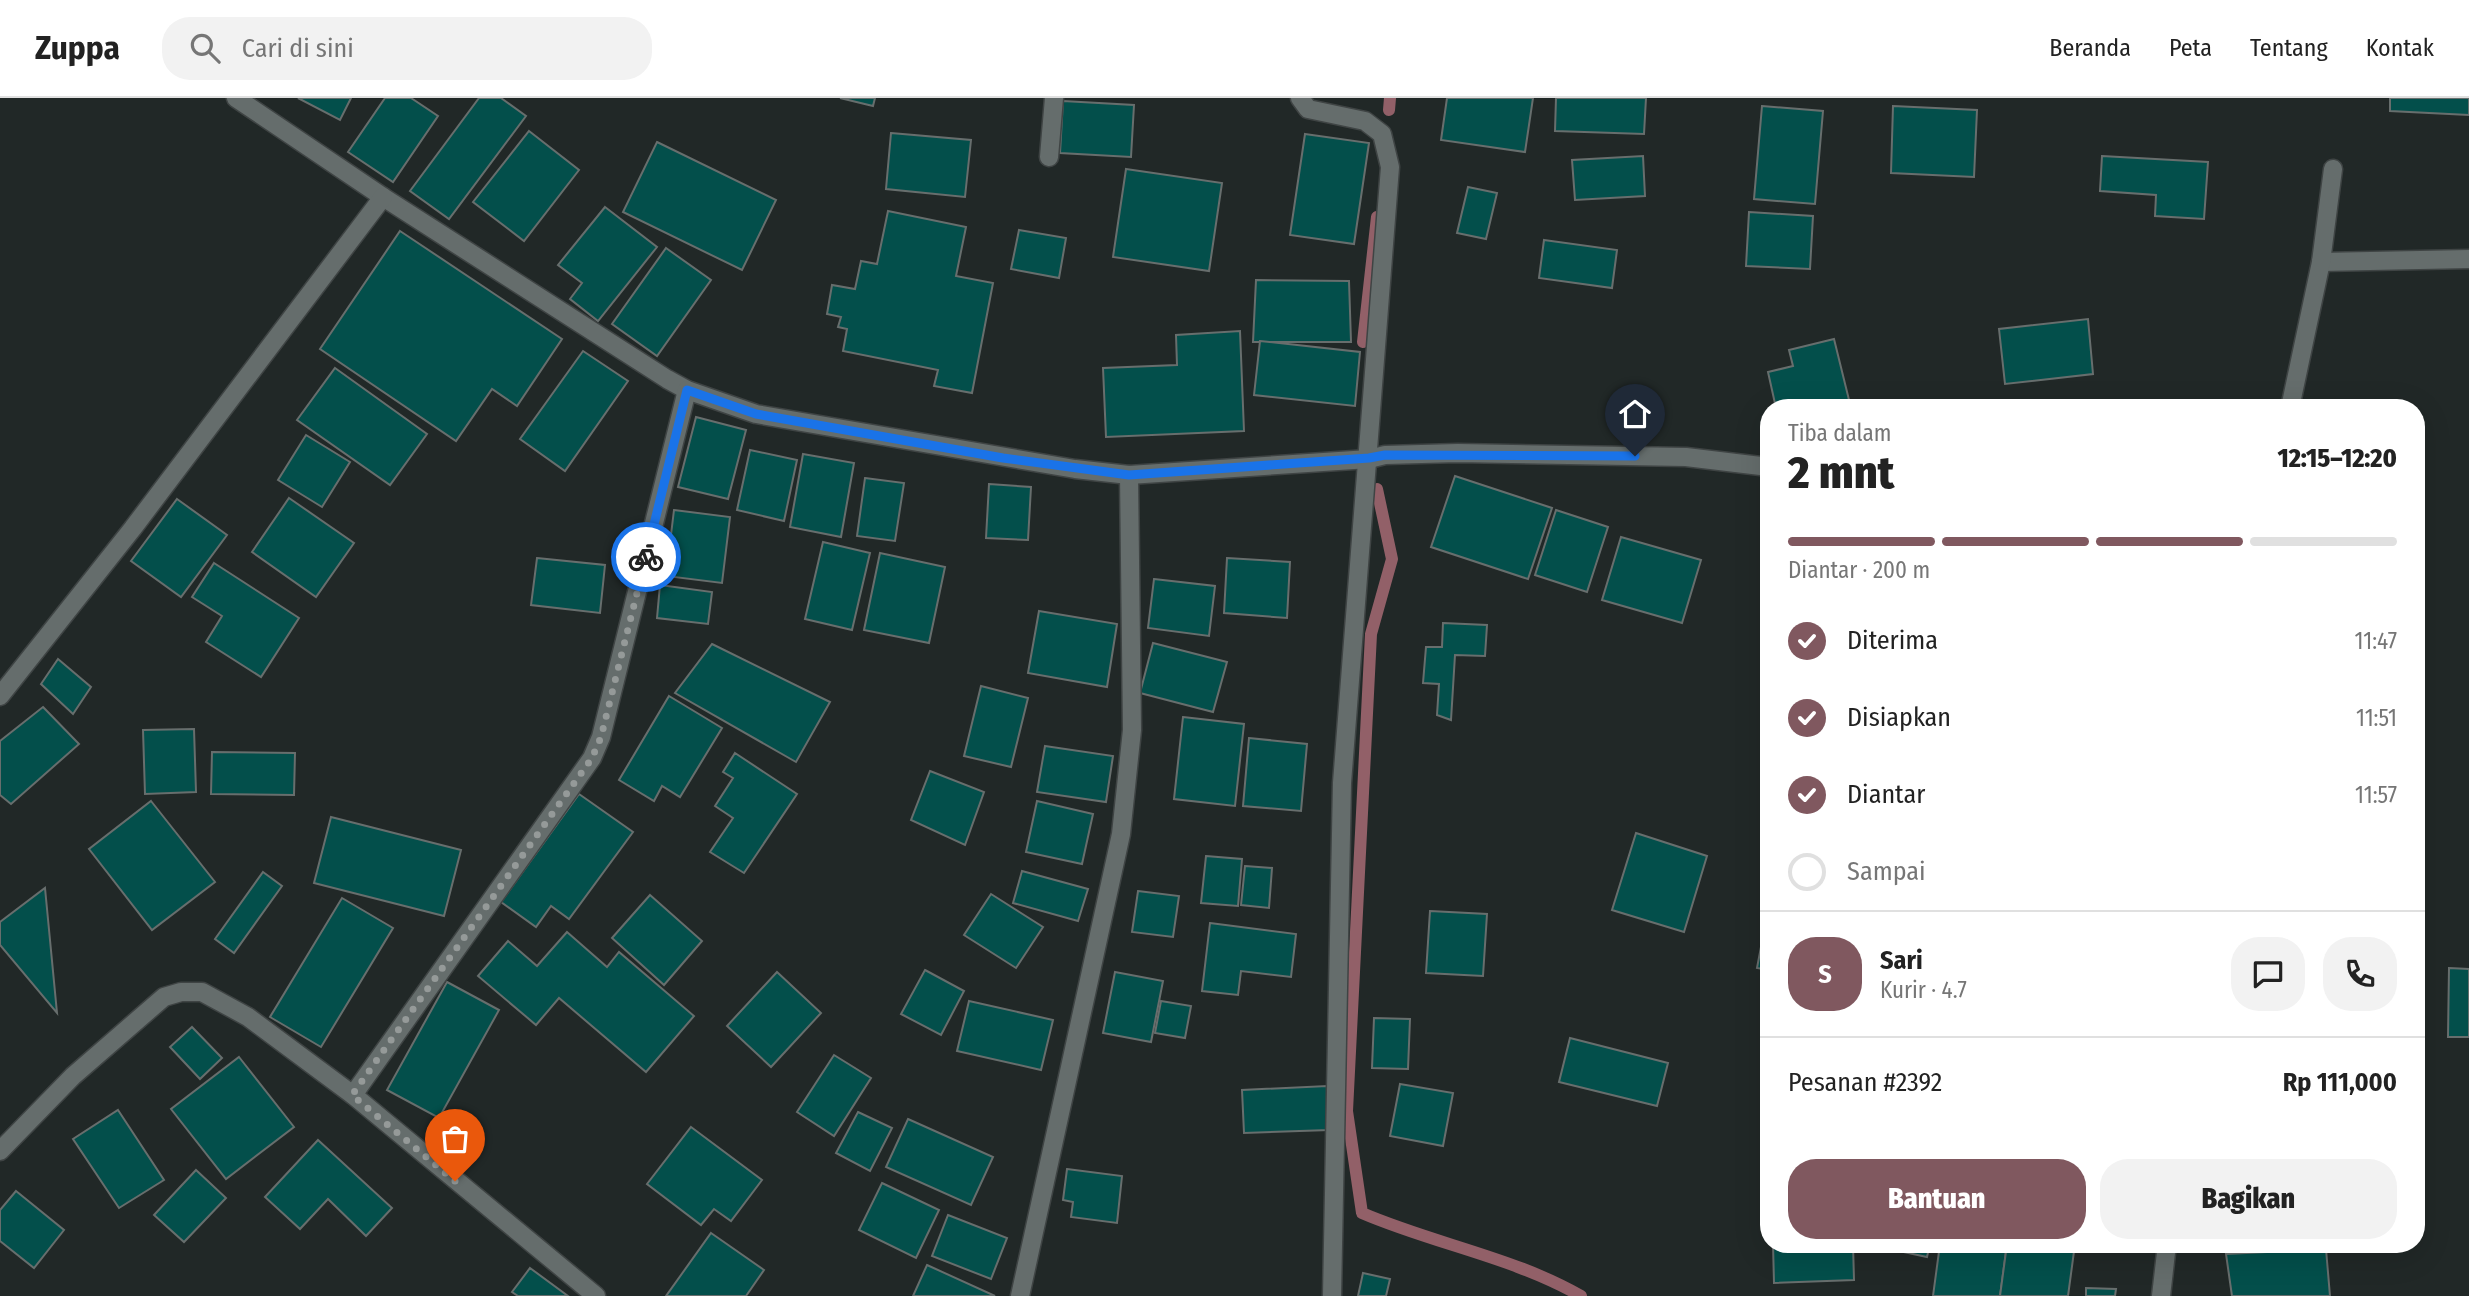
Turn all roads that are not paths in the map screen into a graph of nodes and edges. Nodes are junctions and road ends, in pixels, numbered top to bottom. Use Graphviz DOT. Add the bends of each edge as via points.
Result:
graph roads {
  1 [pos="236,98"];
  2 [pos="1054,98"];
  3 [pos="1300,98"];
  4 [pos="1049,158"];
  5 [pos="2333,169"];
  6 [pos="383,197"];
  7 [pos="2469,259"];
  8 [pos="2320,262"];
  9 [pos="687,390"];
  10 [pos="2292,399"];
  11 [pos="1377,457"];
  12 [pos="1760,466"];
  13 [pos="1129,475"];
  14 [pos="0,696"];
  15 [pos="352,1095"];
  16 [pos="0,1151"];
  17 [pos="2166,1253"];
  18 [pos="596,1296"];
  19 [pos="1020,1296"];
  20 [pos="1332,1296"];
  21 [pos="2161,1296"];
  1 -- 6 [label="street"];
  2 -- 4 [label="street"];
  3 -- 11 [label="street" via="1308,109 1365,121 1382,134 1390,167"];
  5 -- 8 [label="street"];
  6 -- 9 [label="street"];
  6 -- 14 [label="street"];
  7 -- 8 [label="street"];
  8 -- 10 [label="street"];
  9 -- 13 [label="street" via="756,414 1003,458"];
  9 -- 15 [label="street" via="592,758"];
  11 -- 12 [label="street" via="1458,453 1686,457"];
  11 -- 13 [label="street"];
  11 -- 20 [label="street" via="1342,783"];
  13 -- 19 [label="street" via="1132,730 1121,834"];
  15 -- 16 [label="street" via="224,1001 202,992 181,992 164,997 73,1076"];
  15 -- 18 [label="street"];
  17 -- 21 [label="street"];
}
